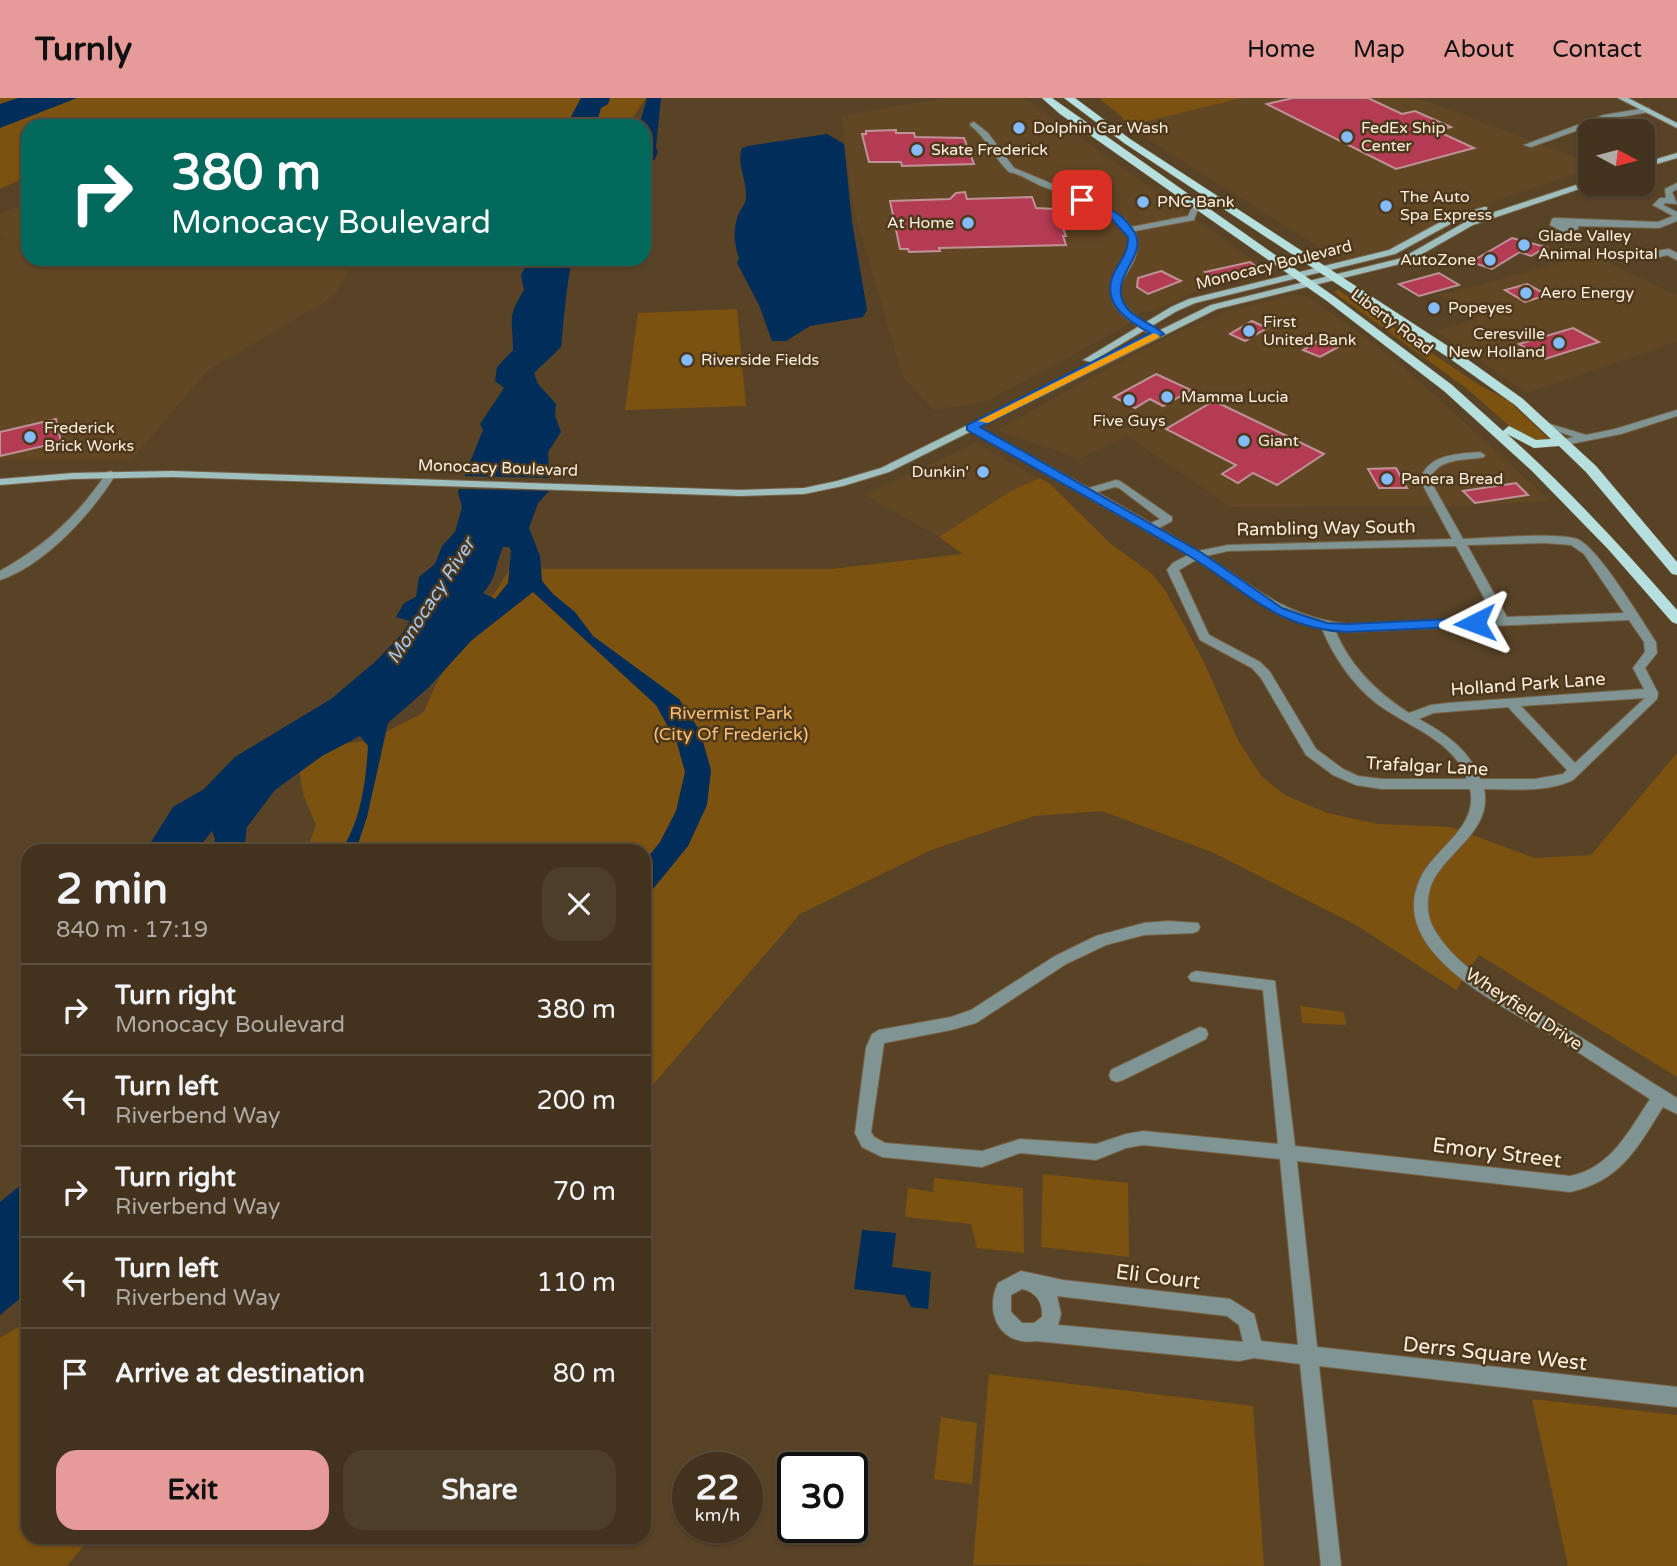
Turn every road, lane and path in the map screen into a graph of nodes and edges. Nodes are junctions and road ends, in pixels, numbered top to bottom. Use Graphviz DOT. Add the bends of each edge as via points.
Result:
graph roads {
  1 [pos="1038,98"];
  2 [pos="1047,98"];
  3 [pos="1069,98"];
  4 [pos="1622,98"];
  5 [pos="1635,98"];
  6 [pos="1646,110"];
  7 [pos="1063,111"];
  8 [pos="1677,120"];
  9 [pos="974,124"];
  10 [pos="1677,126"];
  11 [pos="1528,145"];
  12 [pos="1677,147"];
  13 [pos="1656,154"];
  14 [pos="1677,155"];
  15 [pos="1656,162"];
  16 [pos="1578,178"];
  17 [pos="1677,185"];
  18 [pos="1578,187"];
  19 [pos="1674,201"];
  20 [pos="1197,205"];
  21 [pos="1677,217"];
  22 [pos="1571,223"];
  23 [pos="1129,230"];
  24 [pos="1321,269"];
  25 [pos="1296,275"];
  26 [pos="1334,277"];
  27 [pos="1309,283"];
  28 [pos="1145,326"];
  29 [pos="1158,334"];
  30 [pos="1677,413"];
  31 [pos="1481,416"];
  32 [pos="977,424"];
  33 [pos="1547,426"];
  34 [pos="1594,437"];
  35 [pos="1565,442"];
  36 [pos="1480,455"];
  37 [pos="111,474"];
  38 [pos="0,482"];
  39 [pos="1087,492"];
  40 [pos="1150,528"];
  41 [pos="1458,542"];
  42 [pos="1197,556"];
  43 [pos="1677,571"];
  44 [pos="0,576"];
  45 [pos="1631,615"];
  46 [pos="1677,619"];
  47 [pos="1503,621"];
  48 [pos="1327,627"];
  49 [pos="1652,693"];
  50 [pos="1511,703"];
  51 [pos="1408,718"];
  52 [pos="1575,771"];
  53 [pos="1477,785"];
  54 [pos="1193,927"];
  55 [pos="1196,977"];
  56 [pos="1200,1034"];
  57 [pos="1117,1074"];
  58 [pos="1661,1097"];
  59 [pos="1677,1107"];
  60 [pos="1288,1152"];
  61 [pos="1030,1281"];
  62 [pos="1036,1332"];
  63 [pos="1254,1349"];
  64 [pos="1309,1354"];
  65 [pos="1677,1397"];
  66 [pos="1331,1566"];
  1 -- 7 [label="main road"];
  2 -- 7 [label="main road, Liberty Road"];
  3 -- 24 [label="main road, Liberty Road"];
  4 -- 6 [label="main road"];
  5 -- 8 [label="main road"];
  6 -- 10 [label="main road"];
  6 -- 11 [label="street" via="1607,117"];
  7 -- 20 [label="main road, Liberty Road"];
  9 -- 23 [label="street" via="1006,166 1105,210"];
  12 -- 13 [label="main road"];
  14 -- 15 [label="main road"];
  16 -- 24 [label="main road, Monocacy Boulevard" via="1455,218 1392,252"];
  17 -- 19 [label="street" via="1668,191"];
  18 -- 26 [label="main road, Monocacy Boulevard" via="1470,223 1405,260"];
  19 -- 21 [label="street" via="1657,205"];
  20 -- 23 [label="street" via="1191,218"];
  20 -- 25 [label="main road, Liberty Road"];
  21 -- 22 [label="street" via="1659,225"];
  23 -- 28 [label="street" via="1134,248 1115,292 1125,313"];
  24 -- 25 [label="main road, Monocacy Boulevard"];
  24 -- 26 [label="main road, Liberty Road"];
  25 -- 27 [label="main road, Liberty Road"];
  25 -- 28 [label="main road, Monocacy Boulevard" via="1202,298"];
  26 -- 27 [label="main road, Monocacy Boulevard"];
  26 -- 33 [label="main road, Liberty Road" via="1480,373"];
  27 -- 29 [label="main road, Monocacy Boulevard" via="1214,307"];
  27 -- 31 [label="main road, Liberty Road"];
  28 -- 29 [label="street"];
  28 -- 32 [label="main road, Monocacy Boulevard"];
  29 -- 32 [label="main road, Monocacy Boulevard"];
  30 -- 34 [label="street"];
  31 -- 35 [label="main road" via="1534,444"];
  31 -- 46 [label="main road, Liberty Road" via="1581,513"];
  32 -- 37 [label="main road, Monocacy Boulevard" via="885,470 804,491"];
  32 -- 39 [label="street"];
  33 -- 34 [label="street"];
  33 -- 35 [label="main road, Liberty Road"];
  34 -- 35 [label="street"];
  35 -- 43 [label="main road, Liberty Road"];
  36 -- 41 [label="street" via="1440,461 1425,477"];
  37 -- 38 [label="main road, Monocacy Boulevard"];
  37 -- 44 [label="street" via="68,531"];
  39 -- 40 [label="street"];
  39 -- 40 [label="street" via="1116,483 1123,486 1168,520"];
  40 -- 42 [label="street"];
  41 -- 42 [label="street, Rambling Way South" via="1228,548"];
  41 -- 45 [label="street, Rambling Way South" via="1581,545"];
  41 -- 47 [label="street"];
  42 -- 48 [label="street" via="1277,611"];
  42 -- 53 [label="street, Trafalgar Lane" via="1173,570 1204,637 1266,675 1311,752 1322,762 1356,780 1382,784"];
  45 -- 47 [label="street"];
  45 -- 49 [label="street" via="1652,648 1639,668"];
  47 -- 48 [label="street"];
  48 -- 51 [label="street" via="1350,670 1378,698"];
  49 -- 50 [label="street, Holland Park Lane"];
  49 -- 52 [label="street, Trafalgar Lane" via="1651,699"];
  50 -- 51 [label="street, Holland Park Lane" via="1431,709"];
  50 -- 52 [label="street"];
  51 -- 53 [label="street" via="1450,744"];
  52 -- 53 [label="street, Trafalgar Lane" via="1559,781"];
  53 -- 58 [label="street, Wheyfield Drive" via="1475,819 1425,880 1420,915 1425,928 1452,962 1474,979"];
  54 -- 60 [label="street, Emory Street" via="1165,925 1122,932 1053,964 970,1018 878,1039 863,1133 882,1150 982,1159 1020,1146 1096,1152 1143,1138"];
  55 -- 60 [label="street" via="1270,985"];
  56 -- 57 [label="street"];
  58 -- 59 [label="street, Wheyfield Drive"];
  58 -- 60 [label="street, Emory Street" via="1608,1171 1587,1183 1552,1183"];
  60 -- 64 [label="street"];
  61 -- 62 [label="street" via="1044,1289 1052,1306 1052,1315"];
  61 -- 62 [label="street" via="1013,1282 1003,1289 999,1303 1004,1320 1015,1329"];
  61 -- 63 [label="street, Eli Court" via="1063,1289 1230,1308 1247,1320"];
  62 -- 63 [label="street" via="1239,1352"];
  63 -- 64 [label="street"];
  64 -- 65 [label="street, Derrs Square West"];
  64 -- 66 [label="street"];
}
